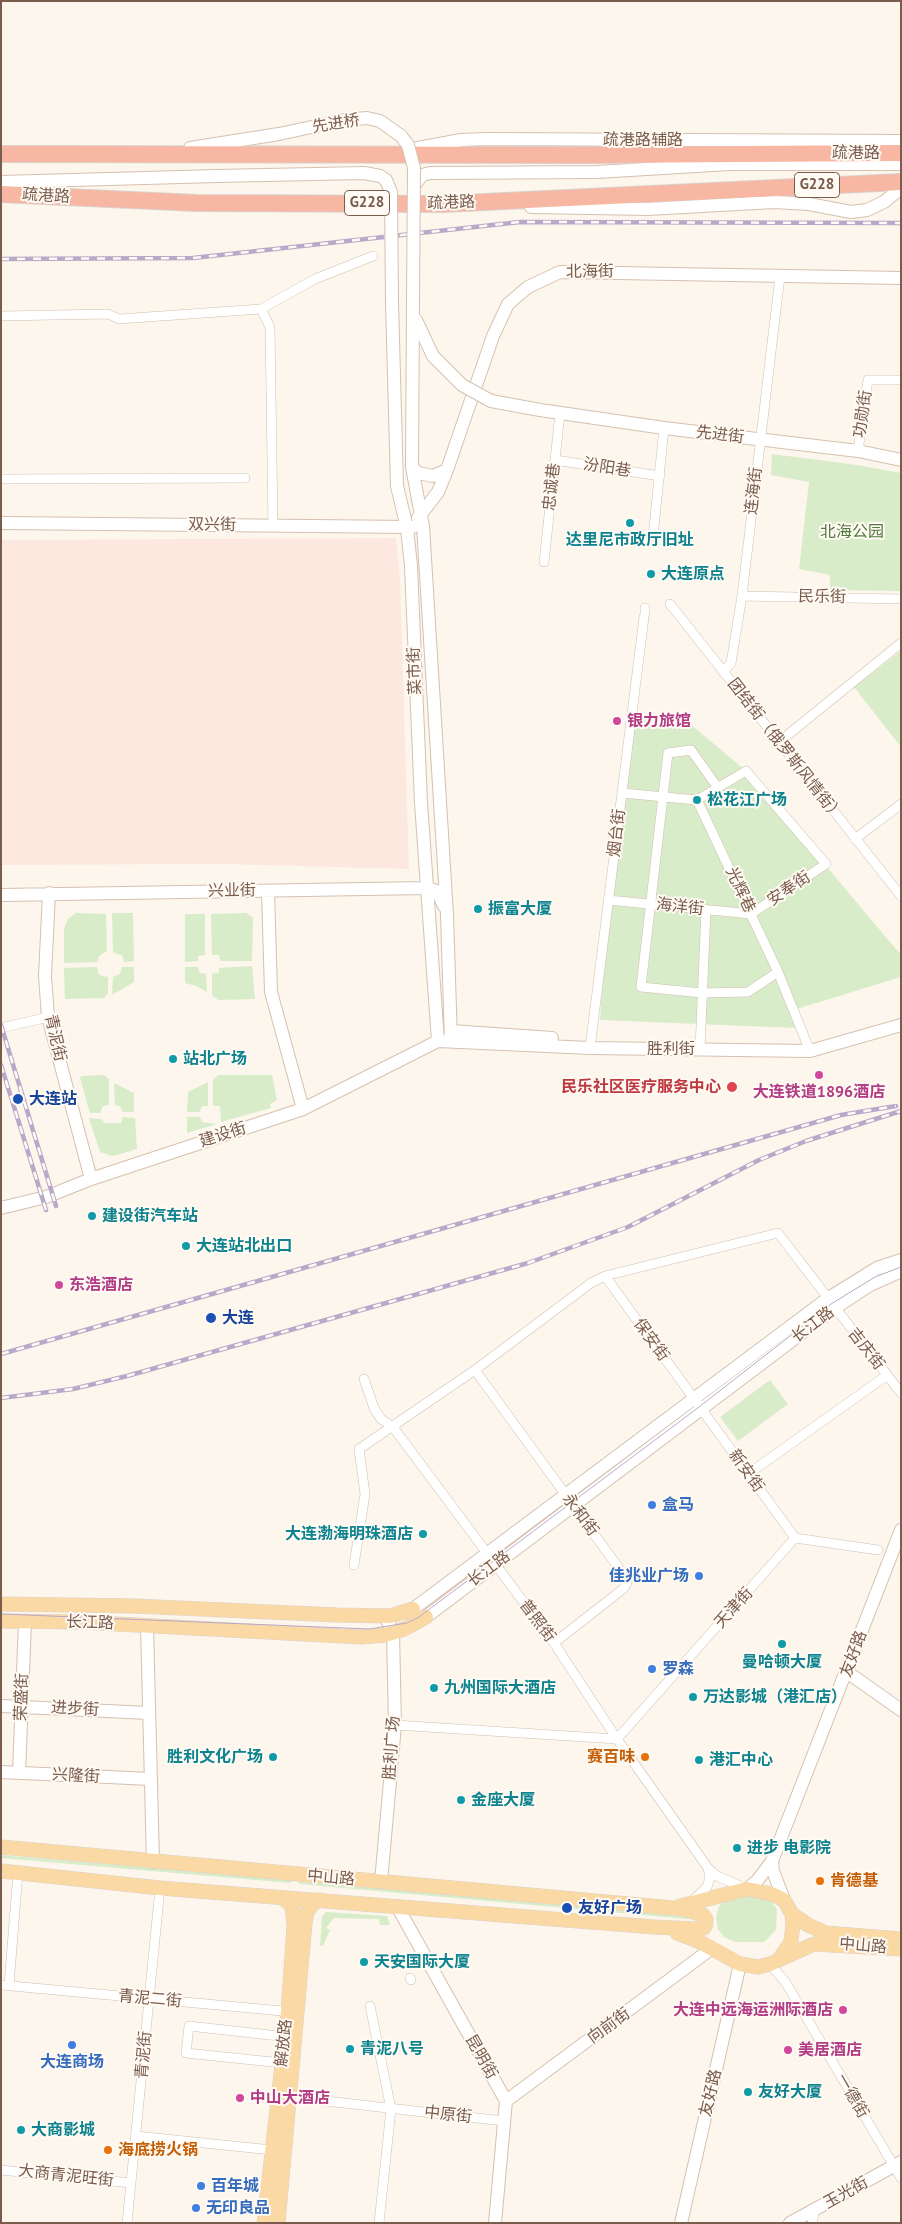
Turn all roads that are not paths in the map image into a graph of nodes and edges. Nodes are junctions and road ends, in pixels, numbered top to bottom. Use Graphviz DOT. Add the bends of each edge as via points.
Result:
graph roads {
  1 [pos="901,141"];
  2 [pos="901,153"];
  3 [pos="1,154"];
  4 [pos="142,154"];
  5 [pos="387,155"];
  6 [pos="901,164"];
  7 [pos="1,182"];
  8 [pos="901,182"];
  9 [pos="414,186"];
  10 [pos="901,188"];
  11 [pos="1,194"];
  12 [pos="443,204"];
  13 [pos="373,256"];
  14 [pos="780,276"];
  15 [pos="901,278"];
  16 [pos="413,305"];
  17 [pos="261,309"];
  18 [pos="1,316"];
  19 [pos="901,380"];
  20 [pos="560,413"];
  21 [pos="664,428"];
  22 [pos="760,440"];
  23 [pos="858,451"];
  24 [pos="555,460"];
  25 [pos="901,460"];
  26 [pos="412,467"];
  27 [pos="447,470"];
  28 [pos="660,476"];
  29 [pos="245,478"];
  30 [pos="1,479"];
  31 [pos="422,520"];
  32 [pos="1,523"];
  33 [pos="273,526"];
  34 [pos="407,528"];
  35 [pos="654,537"];
  36 [pos="544,562"];
  37 [pos="742,596"];
  38 [pos="901,599"];
  39 [pos="670,604"];
  40 [pos="645,613"];
  41 [pos="901,643"];
  42 [pos="723,672"];
  43 [pos="779,742"];
  44 [pos="718,788"];
  45 [pos="622,793"];
  46 [pos="664,797"];
  47 [pos="697,800"];
  48 [pos="901,804"];
  49 [pos="855,839"];
  50 [pos="426,888"];
  51 [pos="268,891"];
  52 [pos="49,893"];
  53 [pos="1,895"];
  54 [pos="901,896"];
  55 [pos="608,900"];
  56 [pos="651,904"];
  57 [pos="706,910"];
  58 [pos="752,914"];
  59 [pos="447,915"];
  60 [pos="778,972"];
  61 [pos="702,993"];
  62 [pos="901,1016"];
  63 [pos="48,1017"];
  64 [pos="901,1025"];
  65 [pos="1,1028"];
  66 [pos="451,1036"];
  67 [pos="438,1042"];
  68 [pos="590,1044"];
  69 [pos="700,1045"];
  70 [pos="808,1047"];
  71 [pos="303,1109"];
  72 [pos="91,1178"];
  73 [pos="1,1208"];
  74 [pos="901,1260"];
  75 [pos="901,1271"];
  76 [pos="605,1276"];
  77 [pos="831,1304"];
  78 [pos="475,1370"];
  79 [pos="886,1376"];
  80 [pos="364,1379"];
  81 [pos="901,1393"];
  82 [pos="697,1405"];
  83 [pos="394,1427"];
  84 [pos="748,1474"];
  85 [pos="570,1502"];
  86 [pos="901,1530"];
  87 [pos="795,1538"];
  88 [pos="878,1550"];
  89 [pos="490,1560"];
  90 [pos="354,1565"];
  91 [pos="1,1604"];
  92 [pos="414,1609"];
  93 [pos="385,1616"];
  94 [pos="426,1617"];
  95 [pos="1,1621"];
  96 [pos="25,1622"];
  97 [pos="147,1626"];
  98 [pos="393,1632"];
  99 [pos="554,1643"];
  100 [pos="847,1672"];
  101 [pos="1,1706"];
  102 [pos="22,1707"];
  103 [pos="901,1710"];
  104 [pos="149,1713"];
  105 [pos="395,1725"];
  106 [pos="617,1739"];
  107 [pos="1,1772"];
  108 [pos="20,1773"];
  109 [pos="151,1779"];
  110 [pos="1,1847"];
  111 [pos="772,1861"];
  112 [pos="153,1862"];
  113 [pos="708,1868"];
  114 [pos="1,1871"];
  115 [pos="18,1872"];
  116 [pos="382,1882"];
  117 [pos="160,1888"];
  118 [pos="747,1889"];
  119 [pos="283,1898"];
  120 [pos="319,1900"];
  121 [pos="784,1900"];
  122 [pos="397,1906"];
  123 [pos="680,1906"];
  124 [pos="662,1908"];
  125 [pos="792,1914"];
  126 [pos="654,1928"];
  127 [pos="826,1938"];
  128 [pos="901,1939"];
  129 [pos="711,1949"];
  130 [pos="901,1949"];
  131 [pos="775,1961"];
  132 [pos="740,1964"];
  133 [pos="5,1985"];
  134 [pos="149,1998"];
  135 [pos="370,2006"];
  136 [pos="293,2012"];
  137 [pos="290,2037"];
  138 [pos="282,2063"];
  139 [pos="290,2097"];
  140 [pos="506,2101"];
  141 [pos="391,2109"];
  142 [pos="504,2120"];
  143 [pos="136,2136"];
  144 [pos="272,2150"];
  145 [pos="897,2164"];
  146 [pos="1,2170"];
  147 [pos="901,2178"];
  148 [pos="131,2183"];
  149 [pos="815,2210"];
  150 [pos="127,2223"];
  151 [pos="264,2223"];
  152 [pos="278,2223"];
  153 [pos="379,2223"];
  154 [pos="495,2223"];
  155 [pos="682,2223"];
  156 [pos="790,2223"];
  157 [pos="812,2223"];
  1 -- 5 [label="street, 疏港路辅路" via="486,139 438,144"];
  2 -- 5 [label="highway, 疏港路 / G228"];
  3 -- 4 [label="highway, 疏港路 / G228"];
  4 -- 5 [label="highway, 疏港路 / G228"];
  4 -- 9 [label="street, 先进桥, bridge" via="356,119 380,122 402,136 414,168"];
  6 -- 9 [label="street, 疏港路辅路" via="729,164 597,172 430,173 422,175"];
  7 -- 34 [label="street, 菜市街, bridge" via="364,173 386,180 391,192 397,486"];
  8 -- 12 [label="highway, 疏港路 / G228"];
  9 -- 16 [label="street, 先进桥, bridge"];
  10 -- 12 [label="street" via="884,202 867,210 850,212 783,202 619,209"];
  11 -- 12 [label="highway, 疏港路 / G228" via="197,203"];
  13 -- 17 [label="street" via="315,279"];
  14 -- 15 [label="street, 北海街"];
  14 -- 22 [label="street, 连海街"];
  14 -- 27 [label="street, 北海街" via="560,272 528,287 508,304 493,336"];
  16 -- 20 [label="street, 先进街, bridge" via="418,327 433,356 462,385 491,401"];
  16 -- 26 [label="street"];
  17 -- 18 [label="street" via="119,319 108,314"];
  17 -- 33 [label="street" via="270,327"];
  19 -- 23 [label="street, 功勋街" via="868,380"];
  20 -- 21 [label="street, 先进街"];
  20 -- 24 [label="street, 忠诚巷"];
  21 -- 22 [label="street, 先进街"];
  21 -- 28 [label="street"];
  22 -- 23 [label="street, 先进街"];
  22 -- 37 [label="street, 连海街"];
  23 -- 25 [label="street, 先进街"];
  24 -- 28 [label="street, 汾阳巷"];
  24 -- 36 [label="street, 忠诚巷"];
  26 -- 27 [label="street" via="418,473 433,476"];
  26 -- 31 [label="street"];
  27 -- 31 [label="street, 北海街"];
  28 -- 35 [label="street"];
  29 -- 30 [label="street"];
  31 -- 34 [label="street, 北海街"];
  31 -- 59 [label="street"];
  32 -- 33 [label="street, 双兴街"];
  33 -- 34 [label="street, 双兴街"];
  34 -- 50 [label="street, 菜市街"];
  37 -- 38 [label="street, 民乐街"];
  37 -- 42 [label="street, 连海街" via="731,663"];
  39 -- 42 [label="street, 团结街（俄罗斯风情街）"];
  40 -- 45 [label="street, 烟台街"];
  41 -- 43 [label="street"];
  42 -- 43 [label="street, 团结街（俄罗斯风情街）"];
  43 -- 49 [label="street, 团结街（俄罗斯风情街）"];
  44 -- 46 [label="street" via="691,750 668,753"];
  44 -- 47 [label="street"];
  44 -- 58 [label="street, 安奉街" via="746,771 826,864"];
  45 -- 46 [label="street"];
  45 -- 55 [label="street, 烟台街"];
  46 -- 47 [label="street"];
  46 -- 56 [label="street"];
  47 -- 58 [label="street, 光辉巷"];
  48 -- 49 [label="street"];
  49 -- 54 [label="street, 团结街（俄罗斯风情街）"];
  50 -- 51 [label="street, 兴业街"];
  50 -- 59 [label="street" via="437,891"];
  50 -- 67 [label="street, 菜市街"];
  51 -- 52 [label="street, 兴业街"];
  51 -- 71 [label="street" via="271,992"];
  52 -- 53 [label="street, 兴业街"];
  52 -- 63 [label="street, 青泥街" via="45,976"];
  55 -- 56 [label="street, 海洋街"];
  55 -- 68 [label="street, 烟台街"];
  56 -- 57 [label="street, 海洋街"];
  56 -- 61 [label="street" via="641,987"];
  57 -- 58 [label="street, 海洋街"];
  57 -- 61 [label="street"];
  58 -- 60 [label="street, 光辉巷"];
  59 -- 66 [label="street"];
  60 -- 61 [label="street" via="748,992"];
  60 -- 70 [label="street, 光辉巷"];
  61 -- 69 [label="street"];
  62 -- 70 [label="street, 胜利街"];
  63 -- 65 [label="street"];
  63 -- 72 [label="street, 青泥街"];
  64 -- 70 [label="street, 胜利街"];
  66 -- 67 [label="street, 胜利街"];
  66 -- 68 [label="street, 胜利街"];
  67 -- 71 [label="street, 建设街"];
  68 -- 69 [label="street, 胜利街"];
  69 -- 70 [label="street, 胜利街"];
  71 -- 72 [label="street, 建设街"];
  72 -- 73 [label="street, 建设街" via="46,1197"];
  74 -- 77 [label="street, 长江路" via="869,1272"];
  75 -- 77 [label="street, 长江路"];
  76 -- 77 [label="street, 吉庆街" via="778,1233"];
  76 -- 78 [label="street" via="591,1283"];
  76 -- 82 [label="street, 保安街"];
  77 -- 79 [label="street, 吉庆街"];
  77 -- 82 [label="street, 长江路"];
  78 -- 83 [label="street"];
  78 -- 85 [label="street, 永和街"];
  79 -- 81 [label="street, 吉庆街"];
  79 -- 84 [label="street"];
  80 -- 83 [label="street, 普照街" via="374,1408"];
  82 -- 84 [label="street, 新安街"];
  82 -- 85 [label="street, 长江路"];
  83 -- 89 [label="street, 普照街"];
  83 -- 90 [label="street" via="359,1449 365,1494"];
  84 -- 87 [label="street, 新安街"];
  85 -- 89 [label="street, 长江路"];
  85 -- 99 [label="street, 永和街" via="627,1583"];
  86 -- 100 [label="street, 友好路"];
  87 -- 88 [label="street"];
  87 -- 106 [label="street, 天津街"];
  89 -- 92 [label="street, 长江路"];
  89 -- 94 [label="street, 长江路"];
  89 -- 99 [label="street, 普照街"];
  91 -- 93 [label="main road, 长江路" via="118,1605"];
  92 -- 93 [label="main road, 长江路"];
  93 -- 98 [label="street, 胜利广场"];
  94 -- 98 [label="main road, 长江路"];
  95 -- 96 [label="main road, 长江路"];
  96 -- 97 [label="main road, 长江路"];
  96 -- 102 [label="street, 荣盛街"];
  97 -- 98 [label="main road, 长江路" via="352,1637"];
  97 -- 104 [label="street"];
  98 -- 105 [label="street, 胜利广场"];
  99 -- 106 [label="street, 普照街"];
  100 -- 103 [label="street"];
  100 -- 111 [label="street, 友好路"];
  101 -- 102 [label="street, 进步街"];
  102 -- 104 [label="street, 进步街"];
  102 -- 108 [label="street, 荣盛街"];
  104 -- 109 [label="street"];
  105 -- 106 [label="street"];
  105 -- 116 [label="street, 胜利广场"];
  106 -- 113 [label="street, 普照街"];
  107 -- 108 [label="street, 兴隆街"];
  108 -- 109 [label="street, 兴隆街"];
  109 -- 112 [label="street"];
  110 -- 112 [label="main road, 中山路"];
  111 -- 118 [label="street, 友好路"];
  111 -- 121 [label="street"];
  112 -- 116 [label="main road, 中山路"];
  113 -- 118 [label="street" via="717,1876"];
  113 -- 123 [label="street" via="710,1878 707,1886 693,1900"];
  114 -- 115 [label="main road, 中山路"];
  115 -- 117 [label="main road, 中山路"];
  115 -- 133 [label="street"];
  116 -- 124 [label="main road, 中山路"];
  117 -- 119 [label="main road, 中山路"];
  117 -- 134 [label="street, 青泥街"];
  118 -- 121 [label="main road"];
  118 -- 123 [label="main road"];
  119 -- 120 [label="main road, 中山路"];
  119 -- 136 [label="main road, 解放路" via="294,1912"];
  120 -- 122 [label="main road, 中山路"];
  120 -- 136 [label="main road, 解放路" via="307,1912"];
  121 -- 125 [label="main road"];
  122 -- 126 [label="main road, 中山路"];
  122 -- 140 [label="street, 昆明街"];
  123 -- 124 [label="main road"];
  124 -- 126 [label="main road" via="696,1912 706,1919 706,1924 704,1928 695,1929"];
  125 -- 127 [label="main road"];
  125 -- 131 [label="main road" via="791,1942"];
  126 -- 129 [label="main road" via="686,1935"];
  127 -- 128 [label="main road, 中山路"];
  127 -- 130 [label="main road, 中山路"];
  127 -- 131 [label="main road"];
  129 -- 132 [label="main road"];
  129 -- 140 [label="street, 向前街"];
  131 -- 132 [label="main road" via="758,1966"];
  131 -- 145 [label="street, 一德街"];
  132 -- 155 [label="street, 友好路"];
  133 -- 134 [label="street, 青泥二街"];
  134 -- 136 [label="street, 青泥二街"];
  134 -- 143 [label="street, 青泥街"];
  135 -- 141 [label="street"];
  136 -- 137 [label="main road, 解放路"];
  137 -- 138 [label="main road, 解放路"];
  137 -- 138 [label="street" via="189,2026 186,2053"];
  137 -- 139 [label="main road, 解放路"];
  138 -- 144 [label="main road, 解放路"];
  139 -- 141 [label="street, 中原街"];
  139 -- 152 [label="main road, 解放路"];
  140 -- 142 [label="street"];
  141 -- 142 [label="street, 中原街"];
  141 -- 153 [label="street"];
  142 -- 154 [label="street"];
  143 -- 144 [label="street"];
  143 -- 148 [label="street, 青泥街"];
  144 -- 151 [label="main road, 解放路"];
  145 -- 147 [label="street, 一德街"];
  145 -- 149 [label="street, 玉光街"];
  146 -- 148 [label="street, 大商青泥旺街"];
  148 -- 150 [label="street, 青泥街"];
  149 -- 156 [label="street, 玉光街"];
  149 -- 157 [label="street"];
}
